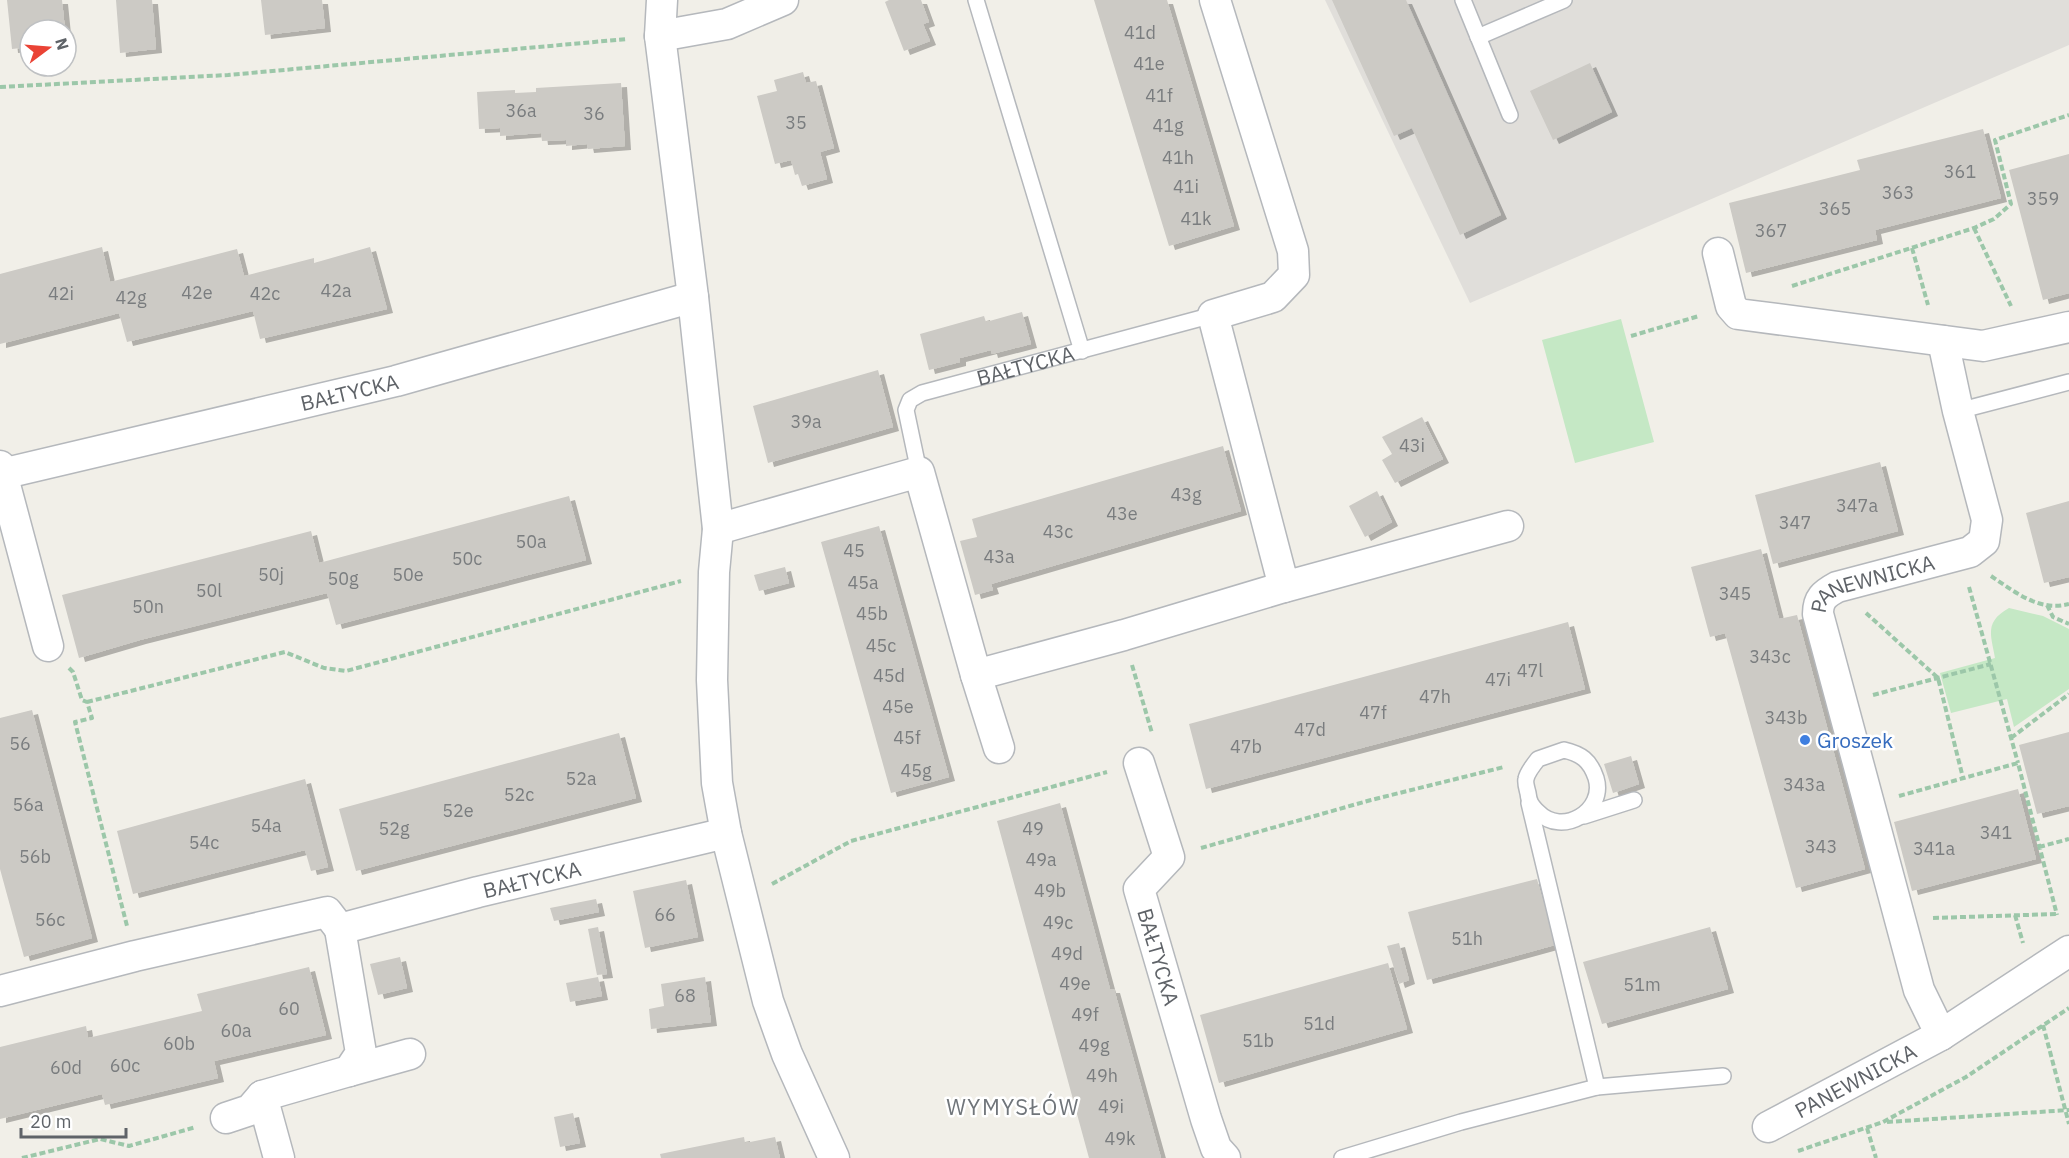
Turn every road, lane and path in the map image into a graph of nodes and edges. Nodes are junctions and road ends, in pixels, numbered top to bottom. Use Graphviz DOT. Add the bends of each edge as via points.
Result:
graph roads {
  1 [pos="662,0"];
  2 [pos="783,0"];
  3 [pos="976,0"];
  4 [pos="1215,0"];
  5 [pos="1463,0"];
  6 [pos="1564,0"];
  7 [pos="660,36"];
  8 [pos="1478,37"];
  9 [pos="0,87"];
  10 [pos="1510,115"];
  11 [pos="2069,116"];
  12 [pos="1974,228"];
  13 [pos="1912,248"];
  14 [pos="1718,253"];
  15 [pos="1782,289"];
  16 [pos="693,297"];
  17 [pos="1731,306"];
  18 [pos="2013,309"];
  19 [pos="1930,312"];
  20 [pos="1213,315"];
  21 [pos="2069,327"];
  22 [pos="1631,336"];
  23 [pos="1943,341"];
  24 [pos="1082,351"];
  25 [pos="2069,382"];
  26 [pos="1958,411"];
  27 [pos="1,470"];
  28 [pos="919,472"];
  29 [pos="1508,526"];
  30 [pos="718,529"];
  31 [pos="1960,555"];
  32 [pos="714,572"];
  33 [pos="1284,587"];
  34 [pos="1838,587"];
  35 [pos="2069,604"];
  36 [pos="2047,605"];
  37 [pos="2069,624"];
  38 [pos="1124,636"];
  39 [pos="48,646"];
  40 [pos="1991,664"];
  41 [pos="976,675"];
  42 [pos="1938,678"];
  43 [pos="2069,694"];
  44 [pos="1842,703"];
  45 [pos="2011,738"];
  46 [pos="999,748"];
  47 [pos="1538,759"];
  48 [pos="1139,763"];
  49 [pos="2018,763"];
  50 [pos="1963,778"];
  51 [pos="1634,800"];
  52 [pos="1529,803"];
  53 [pos="1870,804"];
  54 [pos="1584,816"];
  55 [pos="726,833"];
  56 [pos="2069,839"];
  57 [pos="1212,845"];
  58 [pos="2039,847"];
  59 [pos="743,900"];
  60 [pos="2056,914"];
  61 [pos="2014,915"];
  62 [pos="1924,918"];
  63 [pos="2060,922"];
  64 [pos="340,929"];
  65 [pos="2024,945"];
  66 [pos="2069,951"];
  67 [pos="135,956"];
  68 [pos="0,992"];
  69 [pos="2069,1008"];
  70 [pos="2043,1025"];
  71 [pos="1941,1035"];
  72 [pos="410,1054"];
  73 [pos="349,1071"];
  74 [pos="1722,1076"];
  75 [pos="1597,1087"];
  76 [pos="262,1096"];
  77 [pos="2067,1110"];
  78 [pos="226,1118"];
  79 [pos="1884,1122"];
  80 [pos="2069,1124"];
  81 [pos="1768,1126"];
  82 [pos="1867,1128"];
  83 [pos="1790,1154"];
  84 [pos="22,1158"];
  85 [pos="279,1158"];
  86 [pos="834,1158"];
  87 [pos="1225,1158"];
  88 [pos="1342,1158"];
  89 [pos="1876,1158"];
  1 -- 7 [label="street"];
  2 -- 7 [label="street" via="727,24"];
  3 -- 24 [label="lane"];
  4 -- 20 [label="street, BAŁTYCKA" via="1293,251 1294,275 1273,297"];
  5 -- 8 [label="lane"];
  6 -- 8 [label="lane"];
  7 -- 9 [label="path" via="228,75"];
  7 -- 16 [label="street"];
  8 -- 10 [label="lane"];
  11 -- 12 [label="path" via="1995,140 2012,204 1994,219"];
  12 -- 13 [label="path"];
  12 -- 18 [label="path"];
  13 -- 15 [label="path"];
  13 -- 19 [label="path"];
  14 -- 17 [label="street"];
  16 -- 27 [label="street, BAŁTYCKA" via="396,381"];
  16 -- 30 [label="street"];
  17 -- 22 [label="path"];
  17 -- 23 [label="street" via="1738,314"];
  20 -- 24 [label="lane, BAŁTYCKA"];
  20 -- 33 [label="street"];
  21 -- 23 [label="street" via="1983,346"];
  23 -- 26 [label="street, PANEWNICKA"];
  24 -- 28 [label="lane, BAŁTYCKA" via="922,393 910,400 906,410"];
  25 -- 26 [label="lane"];
  26 -- 31 [label="street, PANEWNICKA" via="1987,520 1984,542"];
  27 -- 39 [label="street, BAŁTYCKA"];
  28 -- 30 [label="street"];
  28 -- 41 [label="street, BAŁTYCKA"];
  29 -- 33 [label="street"];
  30 -- 32 [label="street"];
  31 -- 34 [label="street, PANEWNICKA"];
  31 -- 36 [label="path" via="2029,601"];
  31 -- 40 [label="path"];
  32 -- 55 [label="street" via="712,680 717,783"];
  32 -- 67 [label="path" via="346,671 324,668 285,652 87,702 92,718 75,722"];
  33 -- 38 [label="street"];
  34 -- 42 [label="path"];
  34 -- 44 [label="street, PANEWNICKA" via="1822,597 1818,614"];
  35 -- 36 [label="path"];
  36 -- 37 [label="path" via="2053,617"];
  38 -- 41 [label="street"];
  38 -- 48 [label="path" via="1159,757"];
  40 -- 42 [label="path"];
  40 -- 45 [label="path"];
  41 -- 46 [label="street, BAŁTYCKA"];
  42 -- 44 [label="path"];
  42 -- 50 [label="path"];
  43 -- 45 [label="path"];
  44 -- 53 [label="street, PANEWNICKA"];
  45 -- 49 [label="path"];
  47 -- 52 [label="lane" via="1526,778"];
  47 -- 54 [label="lane" via="1564,750 1580,754 1592,766 1598,784 1597,797"];
  47 -- 57 [label="path"];
  48 -- 59 [label="path" via="851,841"];
  48 -- 87 [label="street, BAŁTYCKA" via="1169,857 1139,889 1206,1119 1216,1148"];
  49 -- 50 [label="path"];
  49 -- 58 [label="path"];
  50 -- 53 [label="path"];
  51 -- 54 [label="lane"];
  52 -- 54 [label="lane" via="1545,819 1561,823"];
  52 -- 75 [label="lane"];
  53 -- 71 [label="street, PANEWNICKA" via="1919,990"];
  55 -- 59 [label="street"];
  55 -- 64 [label="street, BAŁTYCKA"];
  56 -- 58 [label="path"];
  58 -- 60 [label="path"];
  59 -- 86 [label="street" via="768,1001 787,1054"];
  60 -- 61 [label="path"];
  60 -- 63 [label="path"];
  61 -- 62 [label="path"];
  61 -- 65 [label="path"];
  64 -- 67 [label="street" via="327,912"];
  64 -- 73 [label="street" via="361,1053"];
  66 -- 71 [label="street, PANEWNICKA"];
  67 -- 68 [label="street"];
  69 -- 70 [label="path"];
  70 -- 77 [label="path"];
  70 -- 79 [label="path" via="1966,1077"];
  71 -- 81 [label="street, PANEWNICKA"];
  72 -- 73 [label="street"];
  73 -- 76 [label="street"];
  74 -- 75 [label="lane"];
  75 -- 88 [label="lane"];
  76 -- 78 [label="street" via="250,1110"];
  76 -- 85 [label="street"];
  77 -- 79 [label="path"];
  77 -- 80 [label="path"];
  78 -- 84 [label="path" via="129,1146 100,1139"];
  79 -- 82 [label="path"];
  82 -- 83 [label="path"];
  82 -- 89 [label="path"];
}
